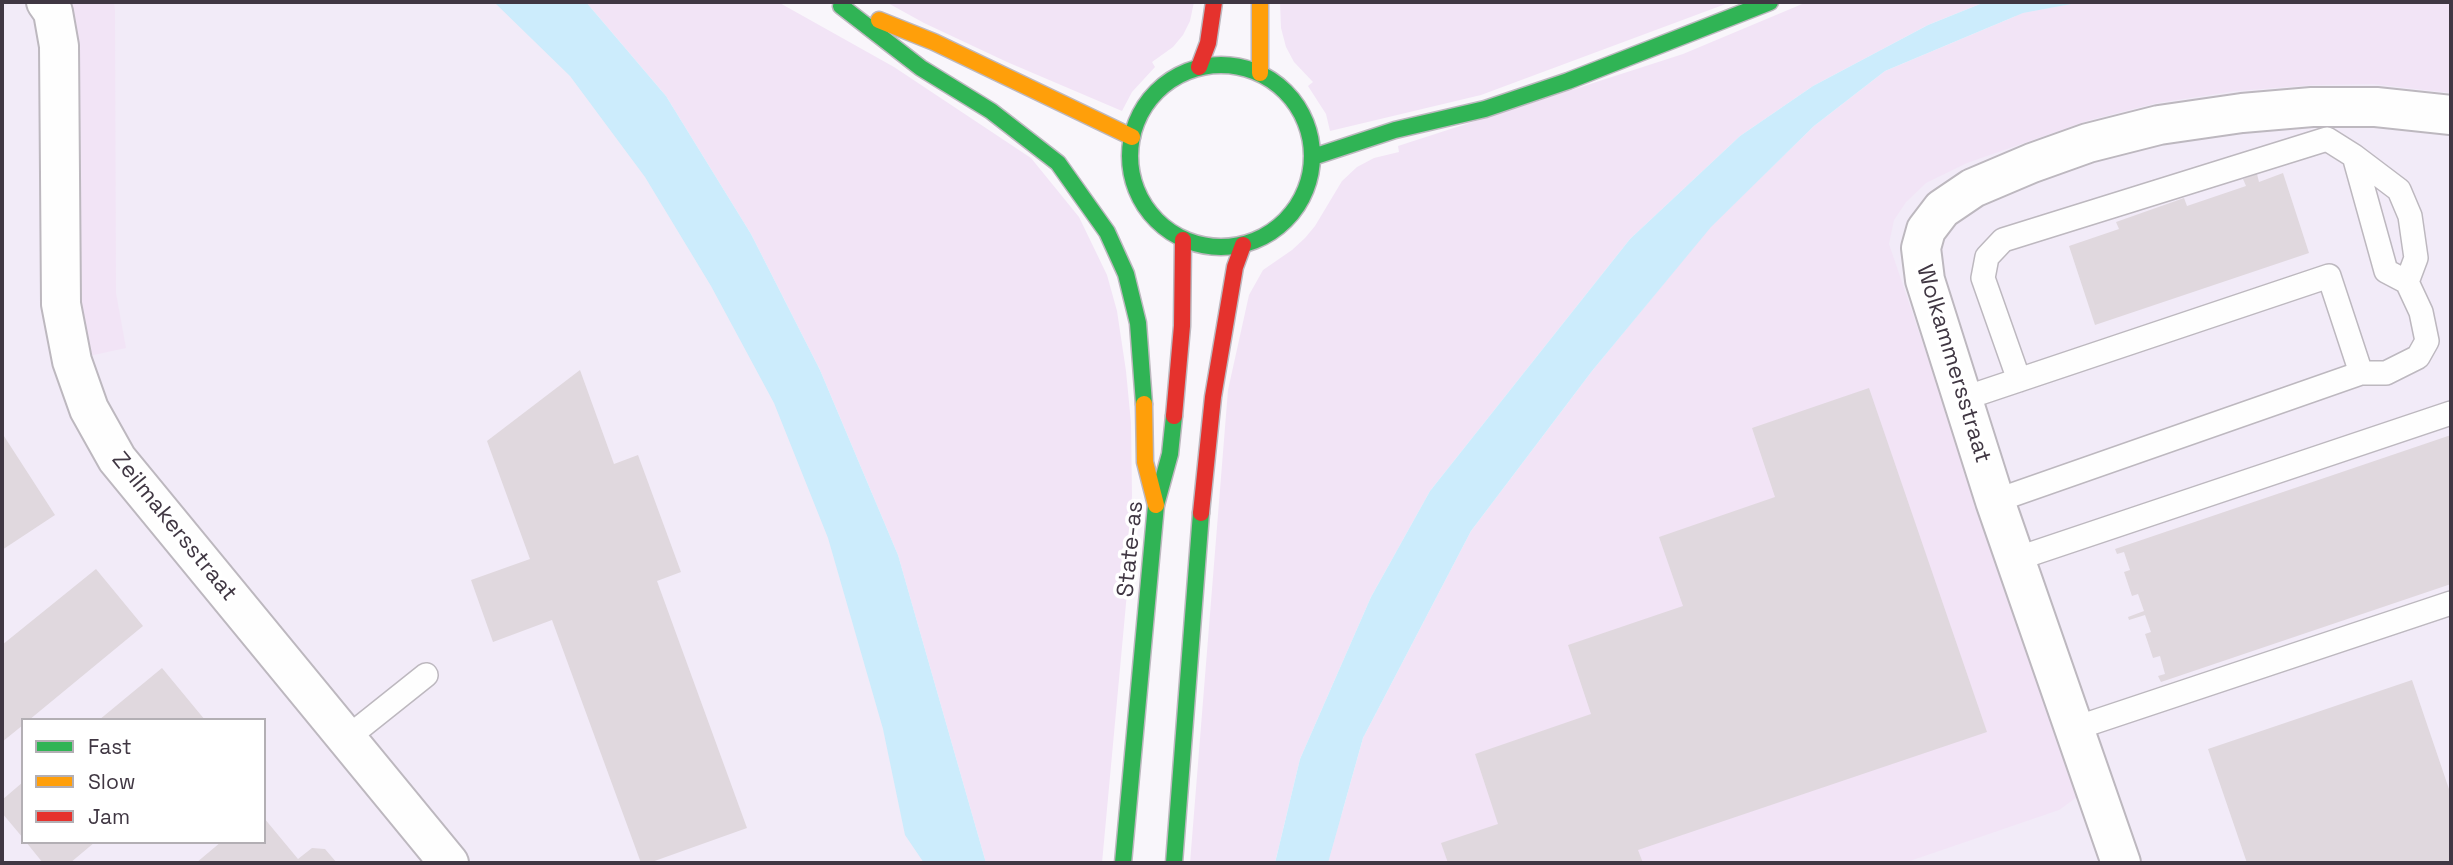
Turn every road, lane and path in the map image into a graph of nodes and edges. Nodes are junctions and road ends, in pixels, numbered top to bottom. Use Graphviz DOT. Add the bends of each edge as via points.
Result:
graph roads {
  1 [pos="46,2"];
  2 [pos="1214,2"];
  3 [pos="1260,2"];
  4 [pos="1770,2"];
  5 [pos="838,4"];
  6 [pos="1199,67"];
  7 [pos="1260,72"];
  8 [pos="2451,114"];
  9 [pos="1132,137"];
  10 [pos="2354,156"];
  11 [pos="1313,157"];
  12 [pos="1183,240"];
  13 [pos="1243,245"];
  14 [pos="2407,282"];
  15 [pos="2361,373"];
  16 [pos="2019,380"];
  17 [pos="1962,399"];
  18 [pos="2451,413"];
  19 [pos="1995,501"];
  20 [pos="1156,505"];
  21 [pos="2016,559"];
  22 [pos="2451,603"];
  23 [pos="426,675"];
  24 [pos="2073,729"];
  25 [pos="347,738"];
  26 [pos="449,863"];
  27 [pos="1124,863"];
  28 [pos="1174,863"];
  29 [pos="2121,863"];
  1 -- 25 [label="street, Zeilmakersstraat" via="53,12 59,46 61,304 72,361 89,409 117,459"];
  2 -- 6 [label="main road"];
  3 -- 7 [label="main road"];
  4 -- 11 [label="main road" via="1568,82"];
  5 -- 9 [label="main road" via="934,42"];
  5 -- 20 [label="main road" via="1058,163 1107,232 1126,274 1138,323 1145,462"];
  6 -- 7 [label="main road" via="1230,65"];
  6 -- 9 [label="main road" via="1163,85 1138,117"];
  7 -- 11 [label="main road" via="1293,99 1304,116"];
  8 -- 17 [label="street, Wolkammersstraat" via="2312,107 2159,125 2088,143 1973,188 1942,209 1926,230 1921,248 1925,280"];
  9 -- 12 [label="main road" via="1129,157 1139,197 1150,215"];
  10 -- 14 [label="lane" via="2386,271"];
  10 -- 14 [label="lane" via="2399,190 2410,216 2416,258"];
  10 -- 16 [label="lane" via="2327,139 2003,240 1987,257 1983,278"];
  11 -- 13 [label="main road" via="1310,181 1285,222 1266,237"];
  12 -- 13 [label="main road" via="1203,247"];
  12 -- 20 [label="main road, State-as" via="1182,326 1170,454"];
  13 -- 28 [label="main road" via="1235,267 1213,397 1203,483"];
  14 -- 15 [label="lane" via="2421,312 2427,341 2418,357 2386,373"];
  15 -- 16 [label="lane" via="2329,276"];
  15 -- 19 [label="lane"];
  16 -- 17 [label="lane"];
  17 -- 19 [label="street, Wolkammersstraat"];
  18 -- 21 [label="lane"];
  19 -- 21 [label="street, Wolkammersstraat"];
  20 -- 27 [label="main road, State-as"];
  21 -- 24 [label="street, Wolkammersstraat"];
  22 -- 24 [label="lane"];
  23 -- 25 [label="lane"];
  24 -- 29 [label="street, Wolkammersstraat"];
  25 -- 26 [label="street, Zeilmakersstraat"];
}
